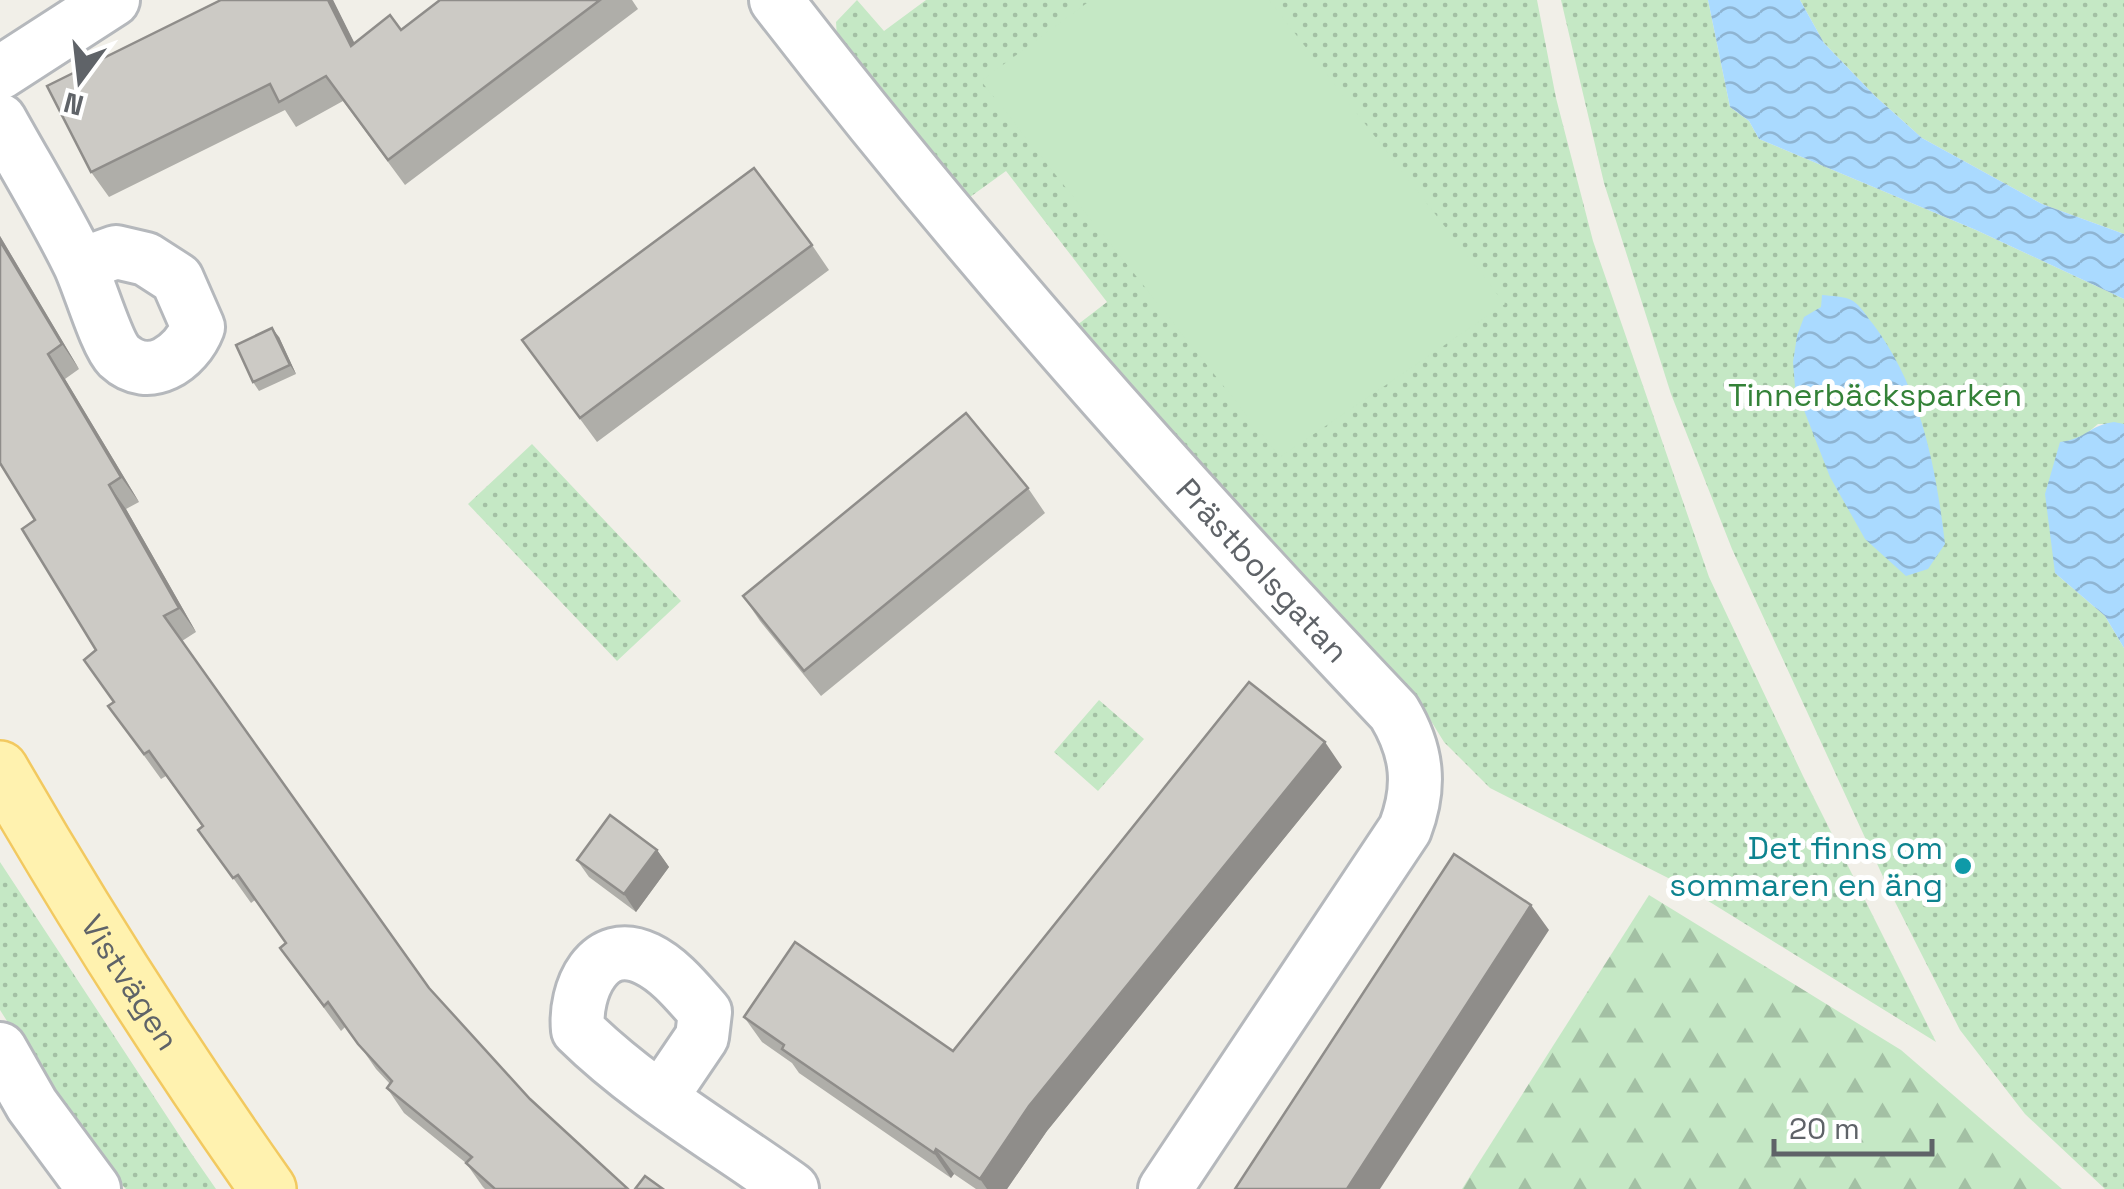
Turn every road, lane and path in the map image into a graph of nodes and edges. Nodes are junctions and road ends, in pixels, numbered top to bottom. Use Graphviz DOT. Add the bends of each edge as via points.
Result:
graph roads {
  1 [pos="114,0"];
  2 [pos="776,0"];
  3 [pos="0,73"];
  4 [pos="0,120"];
  5 [pos="80,265"];
  6 [pos="0,768"];
  7 [pos="0,1050"];
  8 [pos="662,1096"];
  9 [pos="16,1113"];
  10 [pos="94,1189"];
  11 [pos="268,1189"];
  12 [pos="792,1189"];
  13 [pos="1165,1189"];
  1 -- 3 [label="street"];
  2 -- 13 [label="street, Prästbolsgatan" via="1072,360 1394,712 1414,754 1414,805 1405,830"];
  4 -- 5 [label="street"];
  6 -- 11 [label="main road, Vistvägen" via="180,1064"];
  7 -- 9 [label="street"];
  8 -- 12 [label="street"];
  9 -- 10 [label="street"];
}
